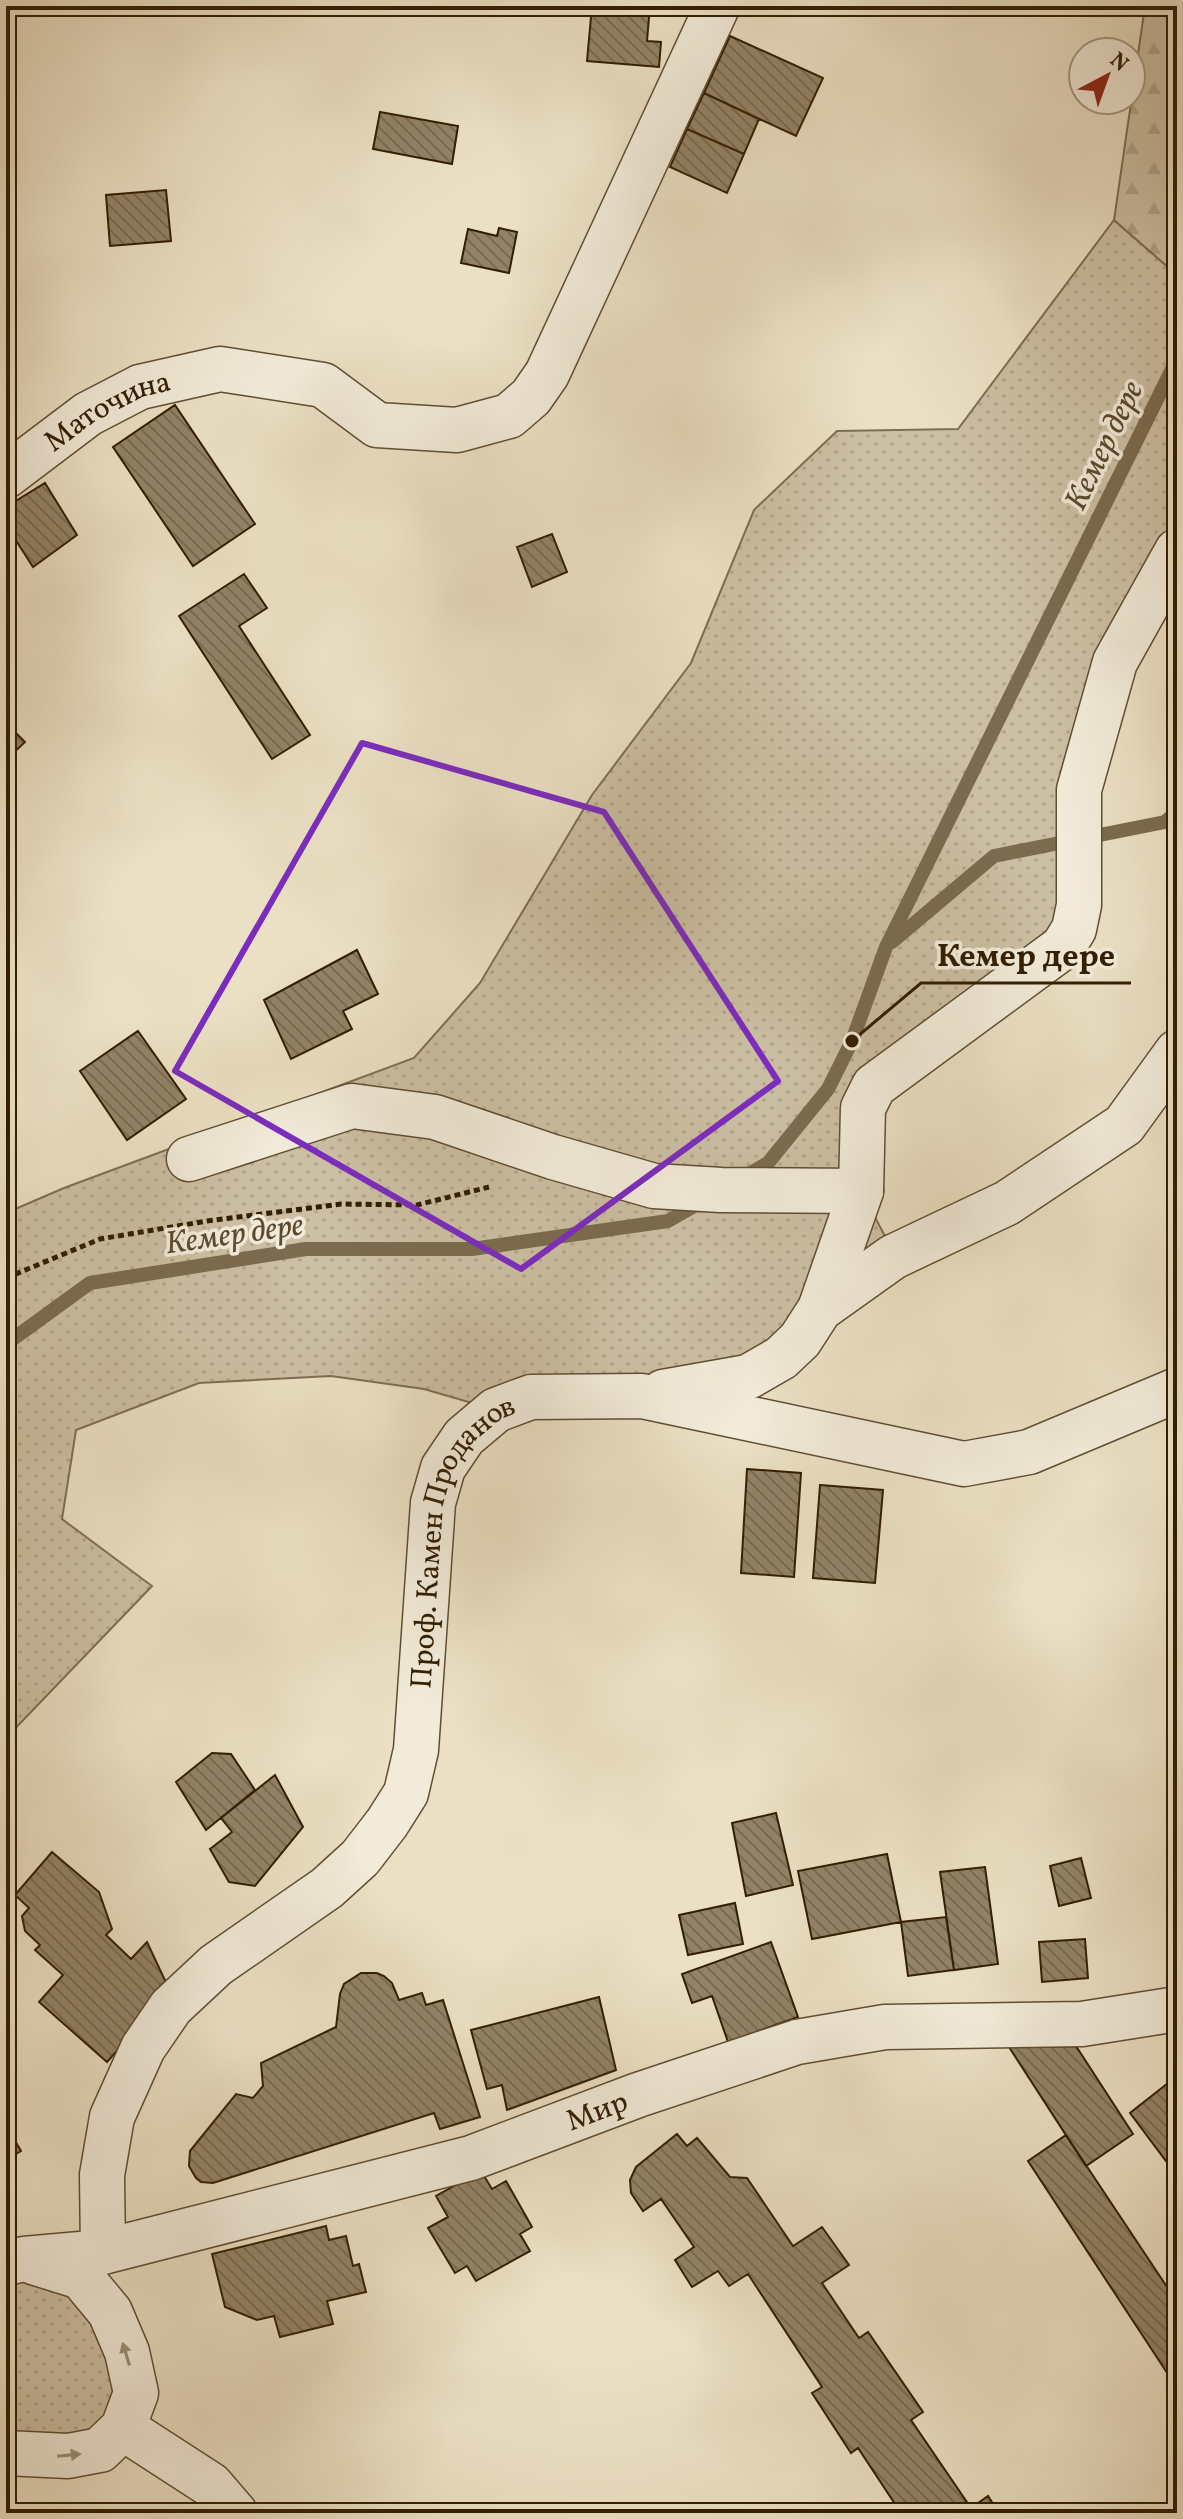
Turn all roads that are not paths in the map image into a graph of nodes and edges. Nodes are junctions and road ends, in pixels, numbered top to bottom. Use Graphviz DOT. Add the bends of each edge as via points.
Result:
graph roads {
  1 [pos="717,7"];
  2 [pos="6,476"];
  3 [pos="1177,551"];
  4 [pos="1177,1052"];
  5 [pos="189,1159"];
  6 [pos="861,1191"];
  7 [pos="820,1309"];
  8 [pos="1177,1390"];
  9 [pos="642,1396"];
  10 [pos="1177,2009"];
  11 [pos="103,2252"];
  12 [pos="15,2261"];
  13 [pos="123,2428"];
  14 [pos="6,2453"];
  15 [pos="235,2513"];
  1 -- 2 [label="street, Маточина" via="547,374 509,416 457,430 377,425 323,385 220,369 140,387 88,414"];
  3 -- 6 [label="street" via="1115,662 1079,790 1079,905 1074,929 1063,947 874,1086 863,1108"];
  4 -- 7 [label="street" via="1124,1125 1007,1203 893,1257"];
  5 -- 6 [label="street" via="352,1106 435,1117 654,1186"];
  6 -- 7 [label="street"];
  7 -- 9 [label="street" via="781,1358 748,1377"];
  8 -- 9 [label="street, Проф. Камен Проданов" via="1029,1452 964,1464"];
  9 -- 11 [label="street, Проф. Камен Проданов" via="531,1397 496,1410 464,1437 443,1468 433,1503 416,1750 406,1793 360,1858 327,1888 216,1965 171,2007 143,2048 112,2117 102,2175"];
  10 -- 11 [label="street, Мир" via="1082,2024 885,2027 797,2042 471,2158"];
  11 -- 12 [label="street, Мир"];
  13 -- 12 [label="street, Мир, one-way" via="136,2393 110,2312 81,2277"];
  14 -- 13 [label="street, one-way" via="68,2456 100,2450"];
  13 -- 15 [label="street" via="211,2485"];
}
